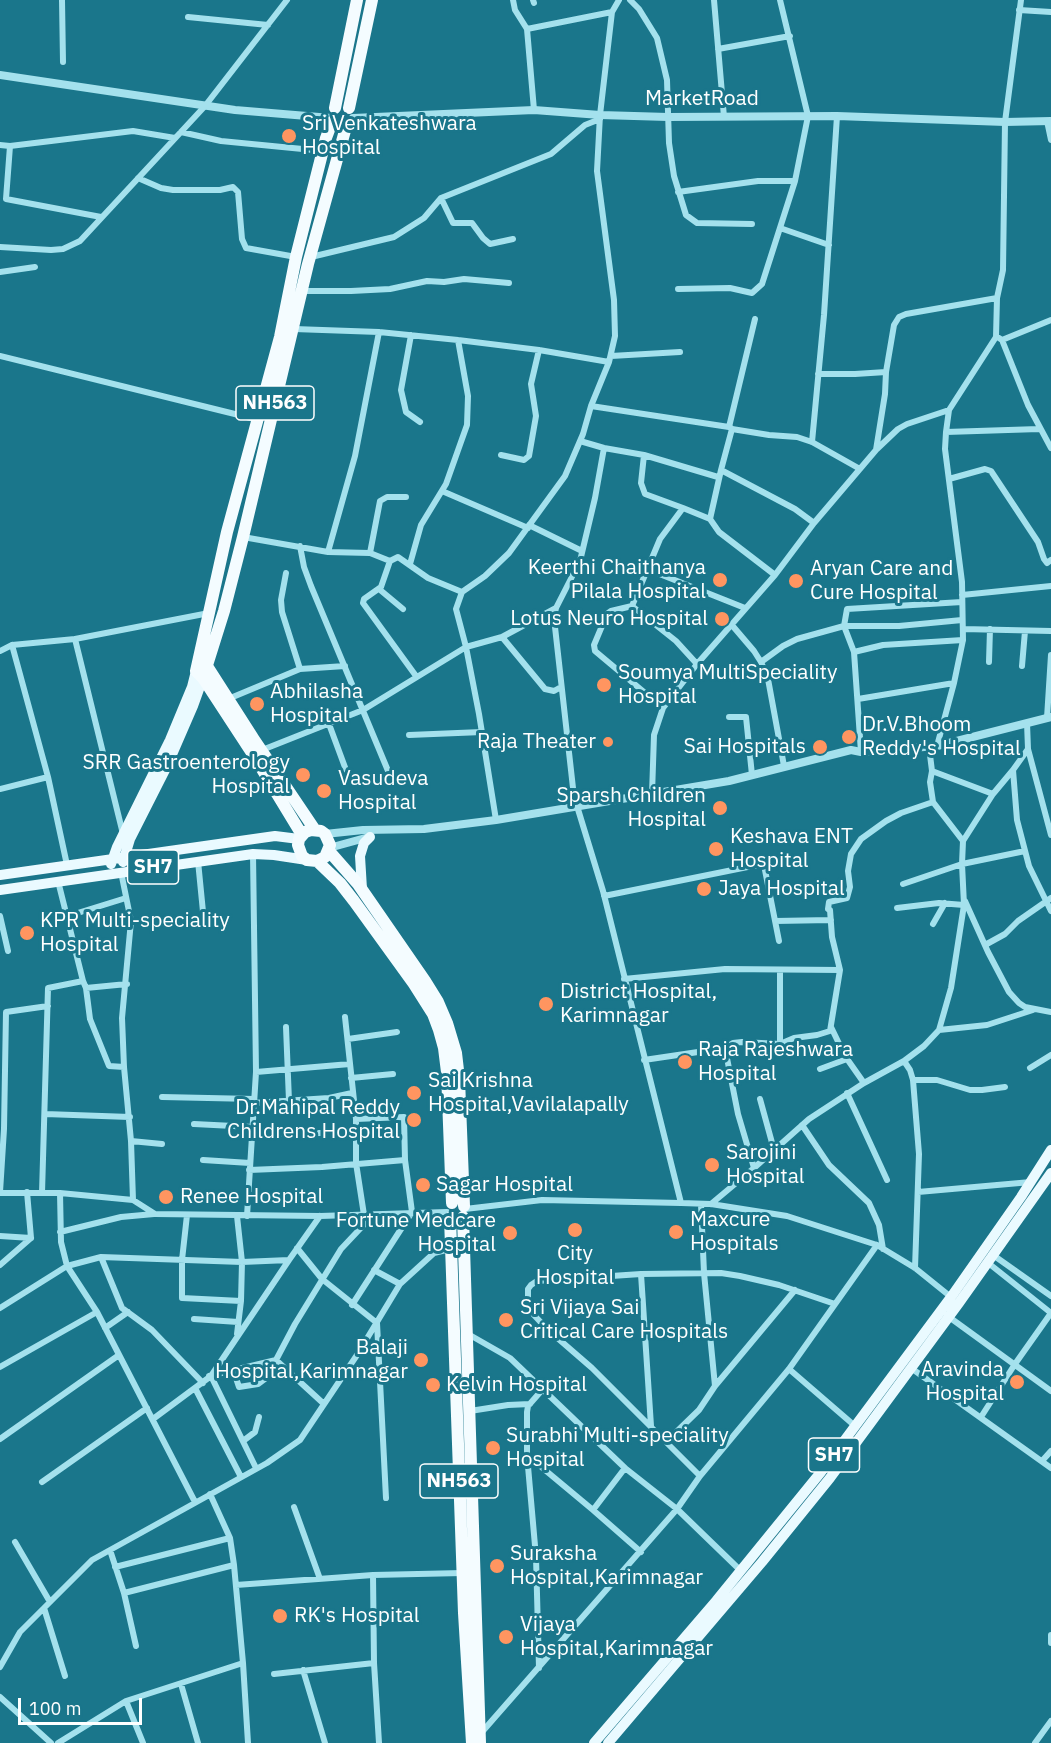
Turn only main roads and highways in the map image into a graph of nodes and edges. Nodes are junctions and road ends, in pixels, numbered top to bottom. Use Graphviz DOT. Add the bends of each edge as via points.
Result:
graph roads {
  1 [pos="357,0"];
  2 [pos="372,0"];
  3 [pos="333,116"];
  4 [pos="349,118"];
  5 [pos="204,662"];
  6 [pos="199,675"];
  7 [pos="320,832"];
  8 [pos="301,837"];
  9 [pos="370,837"];
  10 [pos="329,850"];
  11 [pos="124,857"];
  12 [pos="112,859"];
  13 [pos="312,861"];
  14 [pos="116,872"];
  15 [pos="0,875"];
  16 [pos="0,890"];
  17 [pos="362,890"];
  18 [pos="1051,1150"];
  19 [pos="1051,1173"];
  20 [pos="457,1211"];
  21 [pos="801,1505"];
  22 [pos="469,1573"];
  23 [pos="477,1740"];
  24 [pos="612,1742"];
  25 [pos="594,1743"];
  1 -- 3 [label="highway, NH563"];
  2 -- 4 [label="highway, NH563"];
  3 -- 4 [label="highway" via="338,126"];
  3 -- 4 [label="highway" via="342,105"];
  3 -- 5 [label="highway, NH563" via="296,257 280,337 227,532"];
  4 -- 5 [label="highway, NH563" via="310,257 243,537"];
  5 -- 6 [label="highway, NH563"];
  5 -- 7 [label="highway, NH563"];
  6 -- 8 [label="highway, NH563"];
  6 -- 11 [label="main road" via="193,706"];
  6 -- 12 [label="main road"];
  7 -- 8 [label="highway" via="311,830"];
  7 -- 10 [label="highway, NH563" via="328,839"];
  8 -- 11 [label="main road, SH7" via="275,836"];
  8 -- 13 [label="highway, NH563" via="299,851"];
  9 -- 17 [label="main road" via="360,856"];
  10 -- 13 [label="highway" via="325,857"];
  10 -- 17 [label="highway, NH563"];
  11 -- 12 [label="main road, SH7"];
  11 -- 14 [label="main road"];
  12 -- 14 [label="main road"];
  12 -- 15 [label="main road, SH7"];
  13 -- 14 [label="main road, SH7" via="253,854"];
  13 -- 20 [label="highway, NH563" via="340,883 433,1014 447,1072"];
  14 -- 16 [label="main road, SH7"];
  17 -- 20 [label="highway, NH563" via="438,1002 456,1053"];
  18 -- 21 [label="main road, SH7"];
  19 -- 21 [label="main road, SH7" via="911,1368"];
  20 -- 22 [label="highway, NH563" via="468,1334"];
  20 -- 22 [label="highway, NH563" via="450,1249"];
  21 -- 24 [label="main road, SH7"];
  21 -- 25 [label="main road, SH7"];
  22 -- 23 [label="highway, NH563"];
}
